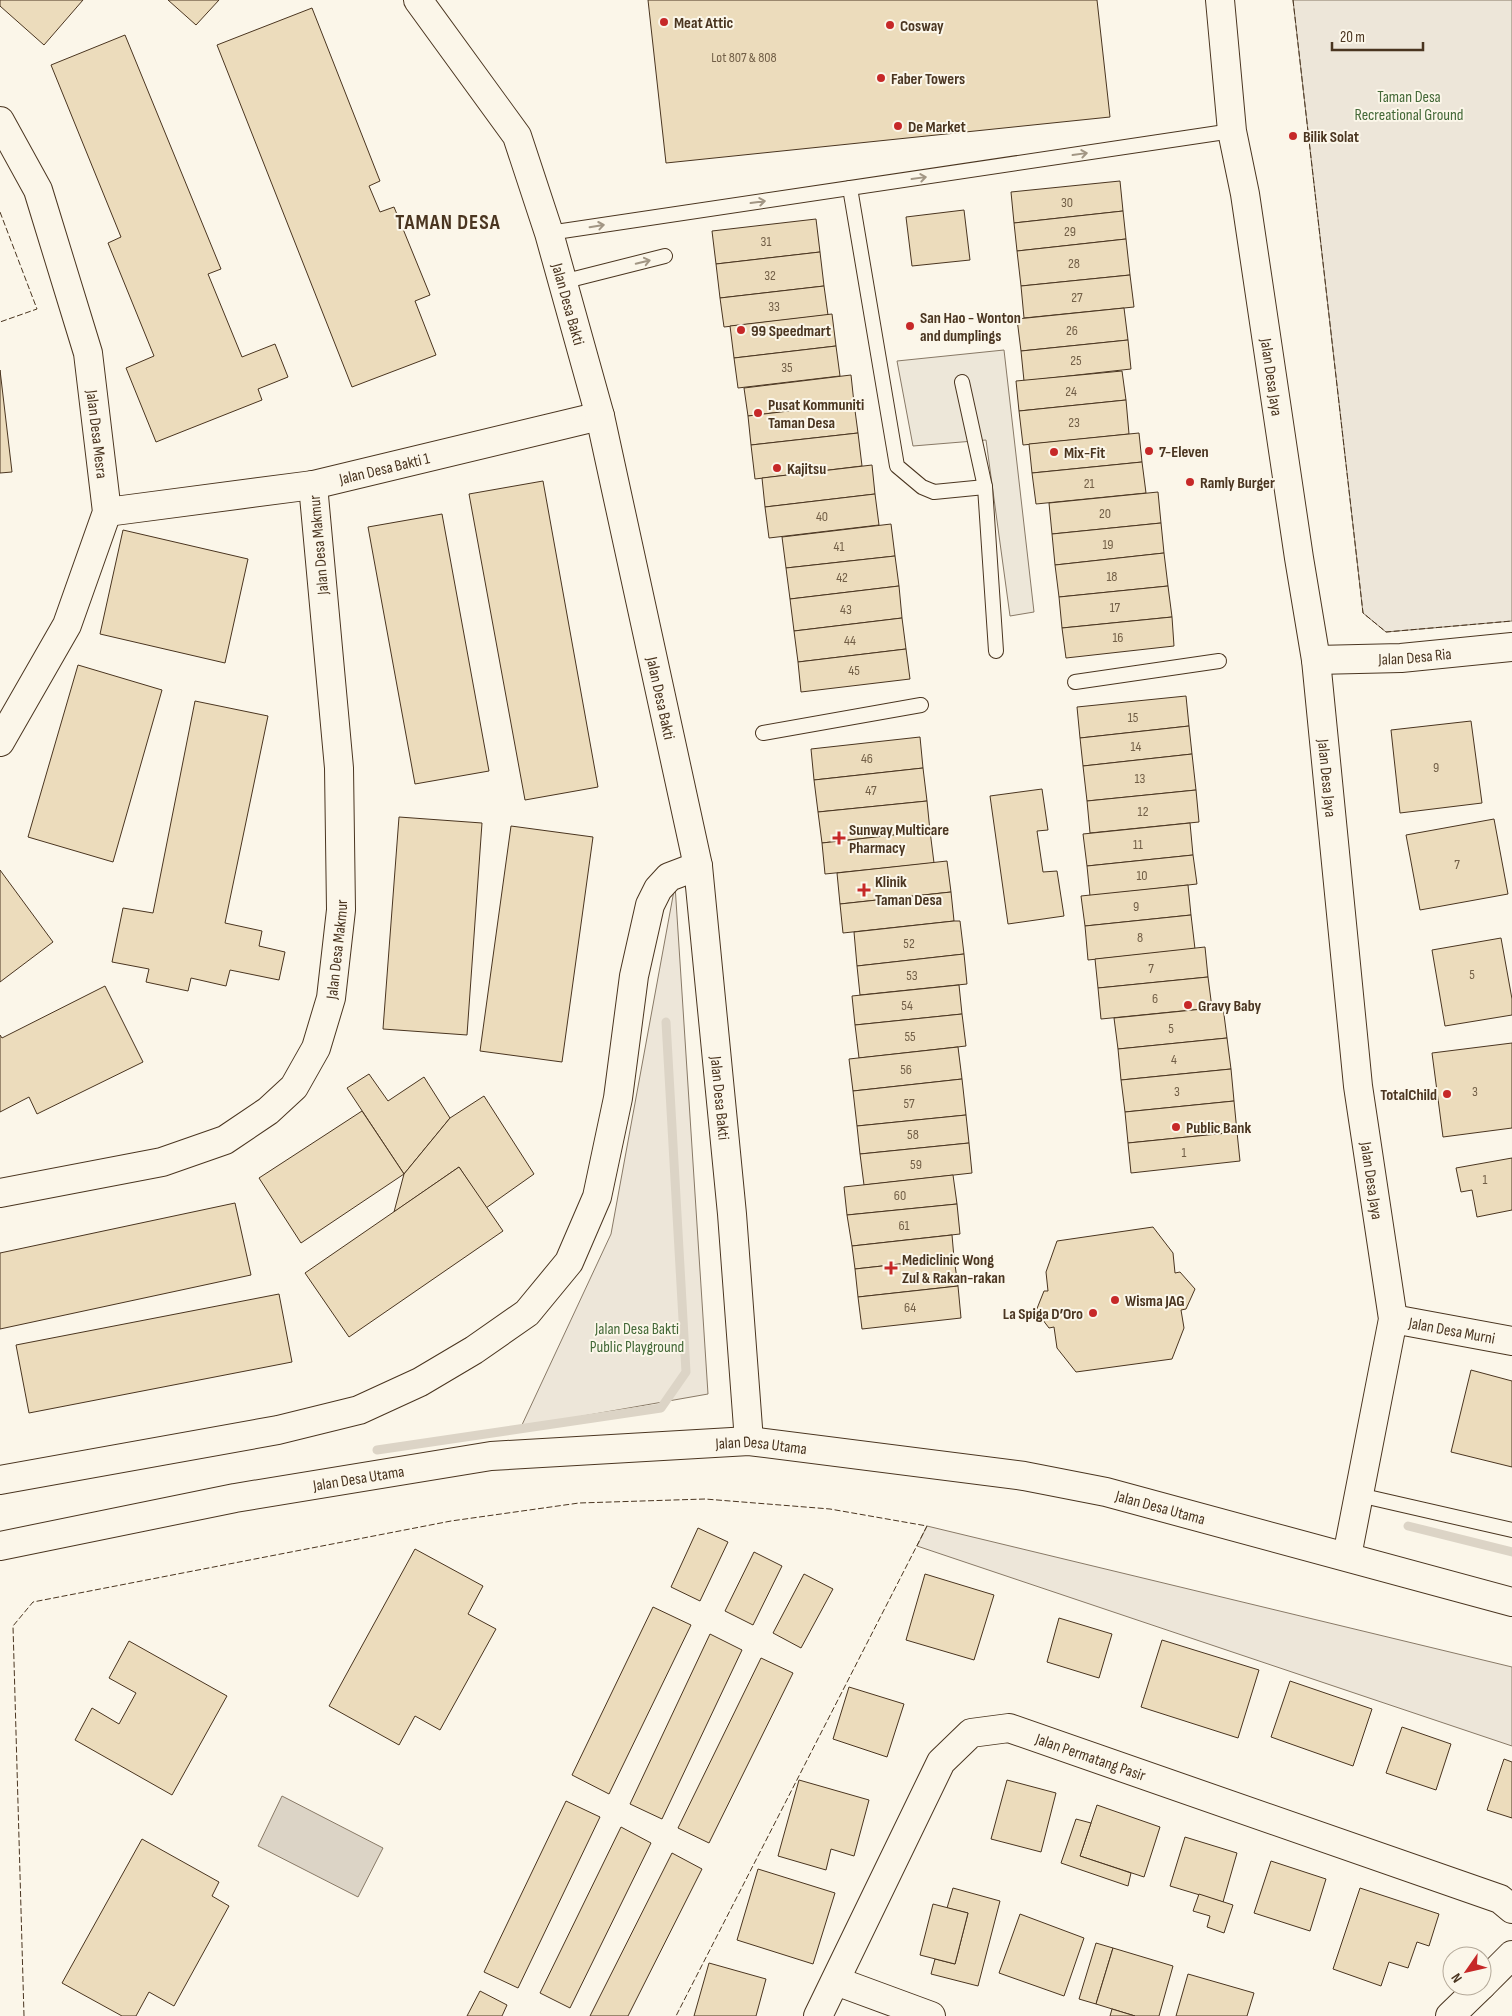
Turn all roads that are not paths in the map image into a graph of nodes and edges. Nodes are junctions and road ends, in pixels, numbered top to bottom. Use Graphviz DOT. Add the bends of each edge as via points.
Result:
graph roads {
  1 [pos="418,0"];
  2 [pos="1220,0"];
  3 [pos="0,121"];
  4 [pos="1232,131"];
  5 [pos="850,188"];
  6 [pos="549,233"];
  7 [pos="666,256"];
  8 [pos="562,282"];
  9 [pos="962,382"];
  10 [pos="600,416"];
  11 [pos="313,485"];
  12 [pos="985,486"];
  13 [pos="107,512"];
  14 [pos="1512,647"];
  15 [pos="996,651"];
  16 [pos="1316,660"];
  17 [pos="1219,661"];
  18 [pos="1075,682"];
  19 [pos="920,705"];
  20 [pos="763,733"];
  21 [pos="0,742"];
  22 [pos="698,866"];
  23 [pos="0,1193"];
  24 [pos="1393,1319"];
  25 [pos="1512,1341"];
  26 [pos="749,1441"];
  27 [pos="0,1480"];
  28 [pos="1359,1495"];
  29 [pos="1512,1530"];
  30 [pos="0,1546"];
  31 [pos="1347,1556"];
  32 [pos="1512,1602"];
  33 [pos="1512,1909"];
  34 [pos="1512,1955"];
  35 [pos="1492,1974"];
  36 [pos="836,1981"];
  37 [pos="1470,1996"];
  38 [pos="818,2016"];
  39 [pos="931,2016"];
  40 [pos="1450,2016"];
  1 -- 6 [label="street, Jalan Desa Bakti" via="517,136"];
  2 -- 4 [label="street, Jalan Desa Jaya"];
  3 -- 13 [label="street, Jalan Desa Mesra" via="38,190 88,353"];
  5 -- 4 [label="lane, one-way"];
  4 -- 16 [label="street, Jalan Desa Jaya" via="1245,194"];
  6 -- 5 [label="lane, one-way"];
  5 -- 12 [label="lane" via="897,466 922,487 934,492"];
  6 -- 8 [label="street, Jalan Desa Bakti"];
  8 -- 7 [label="lane, one-way"];
  8 -- 10 [label="street, Jalan Desa Bakti"];
  9 -- 12 [label="lane"];
  10 -- 11 [label="street, Jalan Desa Bakti 1"];
  10 -- 22 [label="street, Jalan Desa Bakti"];
  11 -- 13 [label="street, Jalan Desa Bakti 1"];
  11 -- 23 [label="street, Jalan Desa Makmur" via="339,768 341,910 331,998 316,1048 294,1087 268,1112 225,1140 162,1162"];
  12 -- 15 [label="lane"];
  13 -- 21 [label="street, Jalan Desa Mesra" via="67,625"];
  14 -- 16 [label="street, Jalan Desa Ria" via="1402,658"];
  16 -- 24 [label="street, Jalan Desa Jaya" via="1358,1086"];
  17 -- 18 [label="lane"];
  19 -- 20 [label="lane"];
  22 -- 26 [label="street, Jalan Desa Bakti" via="732,1214"];
  22 -- 27 [label="street" via="669,877 650,905 634,976 618,1098 598,1197 569,1262 527,1313 420,1382 359,1410 278,1430"];
  24 -- 25 [label="street, Jalan Desa Murni"];
  24 -- 28 [label="street, Jalan Desa Jaya"];
  26 -- 30 [label="street, Jalan Desa Utama" via="491,1456 235,1498"];
  26 -- 31 [label="street, Jalan Desa Utama" via="1024,1476 1106,1492"];
  28 -- 29 [label="lane"];
  28 -- 31 [label="street, Jalan Desa Jaya"];
  31 -- 32 [label="street, Jalan Desa Utama"];
  33 -- 36 [label="street, Jalan Permatang Pasir" via="1500,1899 1008,1728 971,1733 942,1762"];
  34 -- 35 [label="street"];
  36 -- 38 [label="street, Jalan Permatang Pasir"];
  36 -- 39 [label="street"];
  37 -- 40 [label="street"];
}
